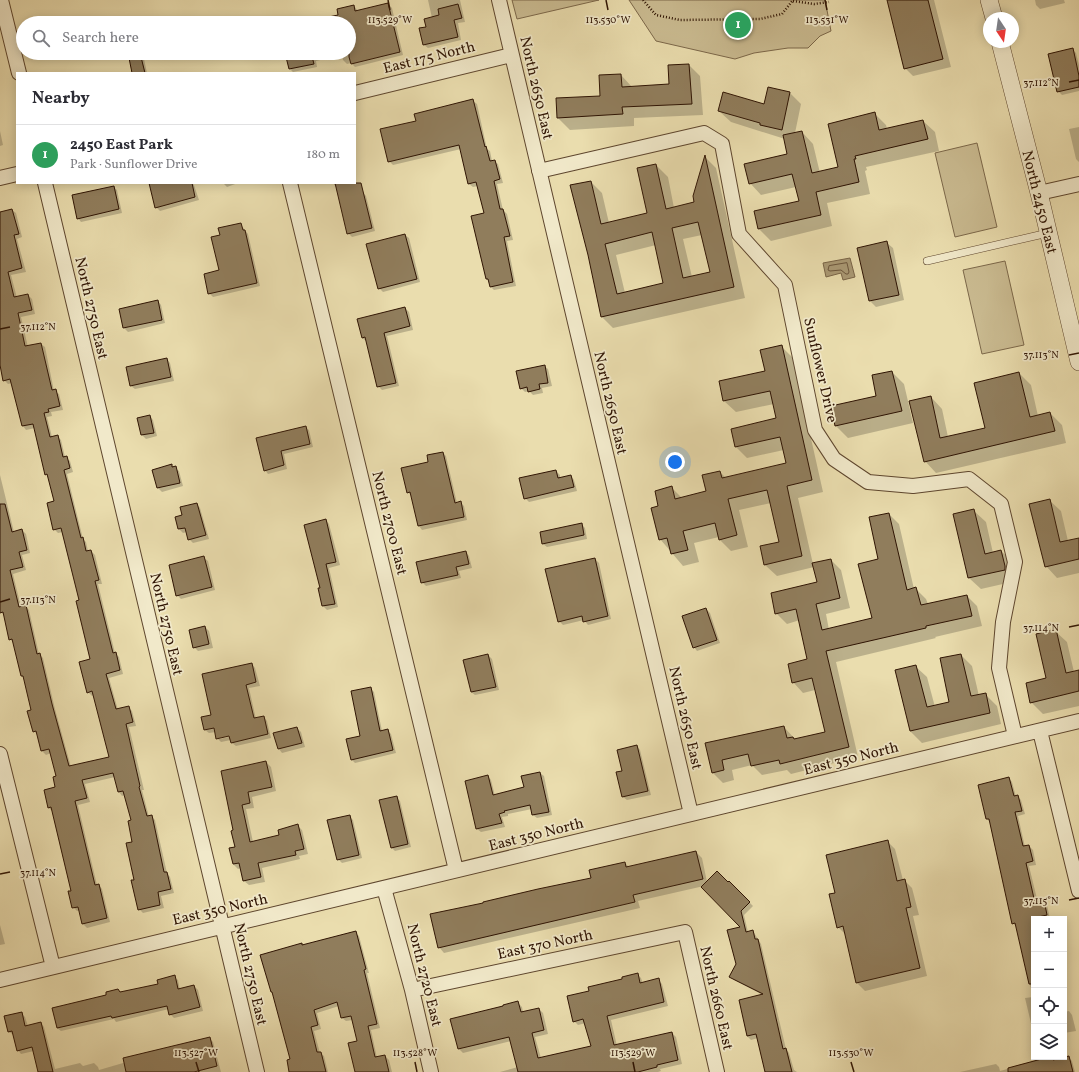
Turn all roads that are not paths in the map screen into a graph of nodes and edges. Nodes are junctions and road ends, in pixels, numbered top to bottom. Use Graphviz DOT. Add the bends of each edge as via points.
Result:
graph roads {
  1 [pos="1,0"];
  2 [pos="498,0"];
  3 [pos="989,0"];
  4 [pos="992,12"];
  5 [pos="1002,48"];
  6 [pos="511,55"];
  7 [pos="18,72"];
  8 [pos="356,93"];
  9 [pos="539,171"];
  10 [pos="16,174"];
  11 [pos="0,178"];
  12 [pos="45,184"];
  13 [pos="290,184"];
  14 [pos="1079,184"];
  15 [pos="1039,193"];
  16 [pos="1048,233"];
  17 [pos="927,261"];
  18 [pos="1079,362"];
  19 [pos="1079,721"];
  20 [pos="1040,731"];
  21 [pos="1015,736"];
  22 [pos="0,754"];
  23 [pos="691,814"];
  24 [pos="456,870"];
  25 [pos="384,888"];
  26 [pos="1079,891"];
  27 [pos="222,926"];
  28 [pos="685,932"];
  29 [pos="53,967"];
  30 [pos="0,980"];
  31 [pos="412,990"];
  32 [pos="256,1072"];
  33 [pos="431,1072"];
  34 [pos="717,1072"];
  1 -- 7 [label="street"];
  2 -- 6 [label="street, North 2650 East"];
  3 -- 4 [label="street"];
  5 -- 15 [label="street, North 2450 East"];
  6 -- 8 [label="street, East 175 North"];
  6 -- 9 [label="street, North 2650 East"];
  9 -- 21 [label="street, Sunflower Drive" via="704,133 722,144 739,234 785,285 815,430 834,459 868,482 913,486 969,479 1001,504 1015,562 1003,622 999,668"];
  9 -- 23 [label="street, North 2650 East"];
  10 -- 11 [label="street"];
  12 -- 27 [label="street, North 2750 East"];
  13 -- 24 [label="street, North 2700 East"];
  14 -- 15 [label="street"];
  15 -- 16 [label="street, North 2450 East"];
  16 -- 17 [label="lane"];
  16 -- 18 [label="street, North 2450 East"];
  19 -- 20 [label="street, East 350 North"];
  20 -- 21 [label="street, East 350 North"];
  20 -- 26 [label="street"];
  21 -- 23 [label="street, East 350 North"];
  22 -- 29 [label="street"];
  23 -- 24 [label="street, East 350 North"];
  24 -- 25 [label="street, East 350 North"];
  25 -- 27 [label="street, East 350 North"];
  25 -- 31 [label="street, North 2720 East"];
  27 -- 29 [label="street, East 350 North"];
  27 -- 32 [label="street, North 2750 East"];
  28 -- 31 [label="street, East 370 North"];
  28 -- 34 [label="street, North 2660 East"];
  29 -- 30 [label="street, East 350 North"];
  31 -- 33 [label="street, North 2720 East"];
}
